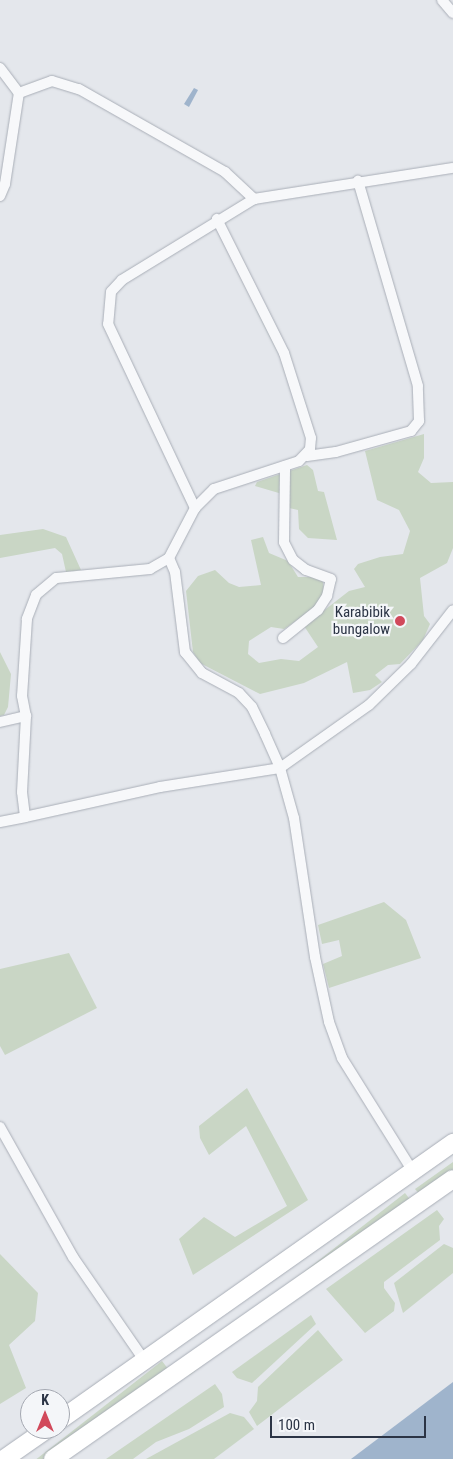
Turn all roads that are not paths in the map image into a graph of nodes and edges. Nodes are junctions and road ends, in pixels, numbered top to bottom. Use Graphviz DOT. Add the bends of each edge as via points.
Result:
graph roads {
  1 [pos="442,0"];
  2 [pos="453,12"];
  3 [pos="0,68"];
  4 [pos="19,93"];
  5 [pos="453,168"];
  6 [pos="358,181"];
  7 [pos="0,196"];
  8 [pos="254,199"];
  9 [pos="217,219"];
  10 [pos="307,456"];
  11 [pos="285,466"];
  12 [pos="195,508"];
  13 [pos="169,558"];
  14 [pos="453,610"];
  15 [pos="283,638"];
  16 [pos="26,716"];
  17 [pos="0,722"];
  18 [pos="280,768"];
  19 [pos="25,817"];
  20 [pos="0,822"];
  21 [pos="0,1127"];
  22 [pos="453,1143"];
  23 [pos="412,1170"];
  24 [pos="453,1179"];
  25 [pos="144,1360"];
  26 [pos="70,1413"];
  27 [pos="33,1439"];
  28 [pos="4,1459"];
  29 [pos="53,1459"];
  1 -- 2 [label="street"];
  3 -- 4 [label="street"];
  4 -- 7 [label="street" via="6,184"];
  4 -- 8 [label="street" via="52,80 79,89 225,172"];
  5 -- 6 [label="street"];
  6 -- 8 [label="street"];
  6 -- 10 [label="street" via="418,386 419,421 411,431 336,452"];
  8 -- 9 [label="street"];
  9 -- 10 [label="street" via="284,352 311,438"];
  9 -- 12 [label="street" via="122,280 111,292 107,306 108,324"];
  10 -- 11 [label="street"];
  11 -- 12 [label="street" via="214,489"];
  11 -- 15 [label="street" via="284,542 293,560 306,570 331,579 327,596 318,610"];
  12 -- 13 [label="street"];
  13 -- 16 [label="street" via="150,569 56,578 36,595 27,619 22,696"];
  13 -- 18 [label="street" via="175,572 185,652 202,672 239,693 252,707"];
  14 -- 18 [label="street" via="411,664 369,705"];
  16 -- 17 [label="street"];
  16 -- 19 [label="street" via="22,792"];
  18 -- 19 [label="street" via="160,787"];
  18 -- 23 [label="street" via="301,851 315,957 329,1022 342,1058"];
  19 -- 20 [label="street"];
  21 -- 25 [label="street" via="73,1257"];
  22 -- 23 [label="highway"];
  23 -- 25 [label="highway"];
  24 -- 29 [label="highway"];
  25 -- 26 [label="highway"];
  27 -- 28 [label="highway"];
}
